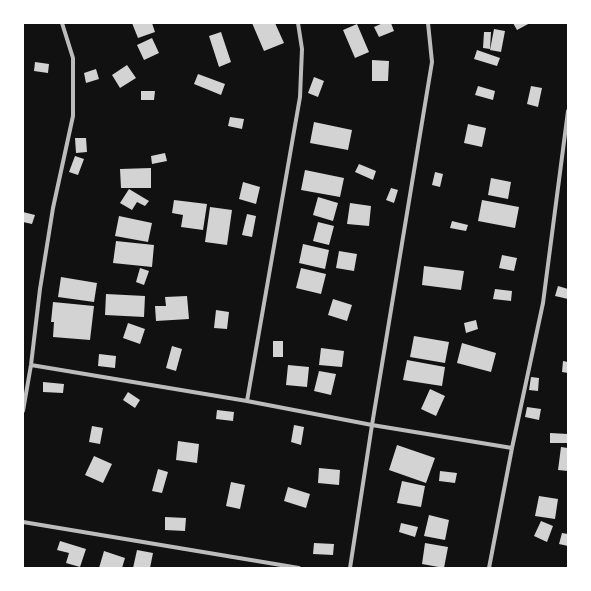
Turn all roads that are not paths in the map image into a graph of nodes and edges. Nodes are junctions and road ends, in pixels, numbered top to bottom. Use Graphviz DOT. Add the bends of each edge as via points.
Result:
graph roads {
  1 [pos="62,23"];
  2 [pos="298,23"];
  3 [pos="428,23"];
  4 [pos="568,111"];
  5 [pos="31,365"];
  6 [pos="247,401"];
  7 [pos="23,411"];
  8 [pos="372,425"];
  9 [pos="512,448"];
  10 [pos="23,522"];
  11 [pos="299,568"];
  12 [pos="350,568"];
  13 [pos="490,568"];
  1 -- 5 [label="street" via="73,58 73,116 52,216"];
  2 -- 6 [label="street" via="302,49 300,97"];
  3 -- 8 [label="street" via="432,62"];
  4 -- 9 [label="street" via="543,303"];
  5 -- 6 [label="street"];
  5 -- 7 [label="street"];
  6 -- 8 [label="street"];
  8 -- 9 [label="street"];
  8 -- 12 [label="street"];
  9 -- 13 [label="street"];
  10 -- 11 [label="street"];
}
